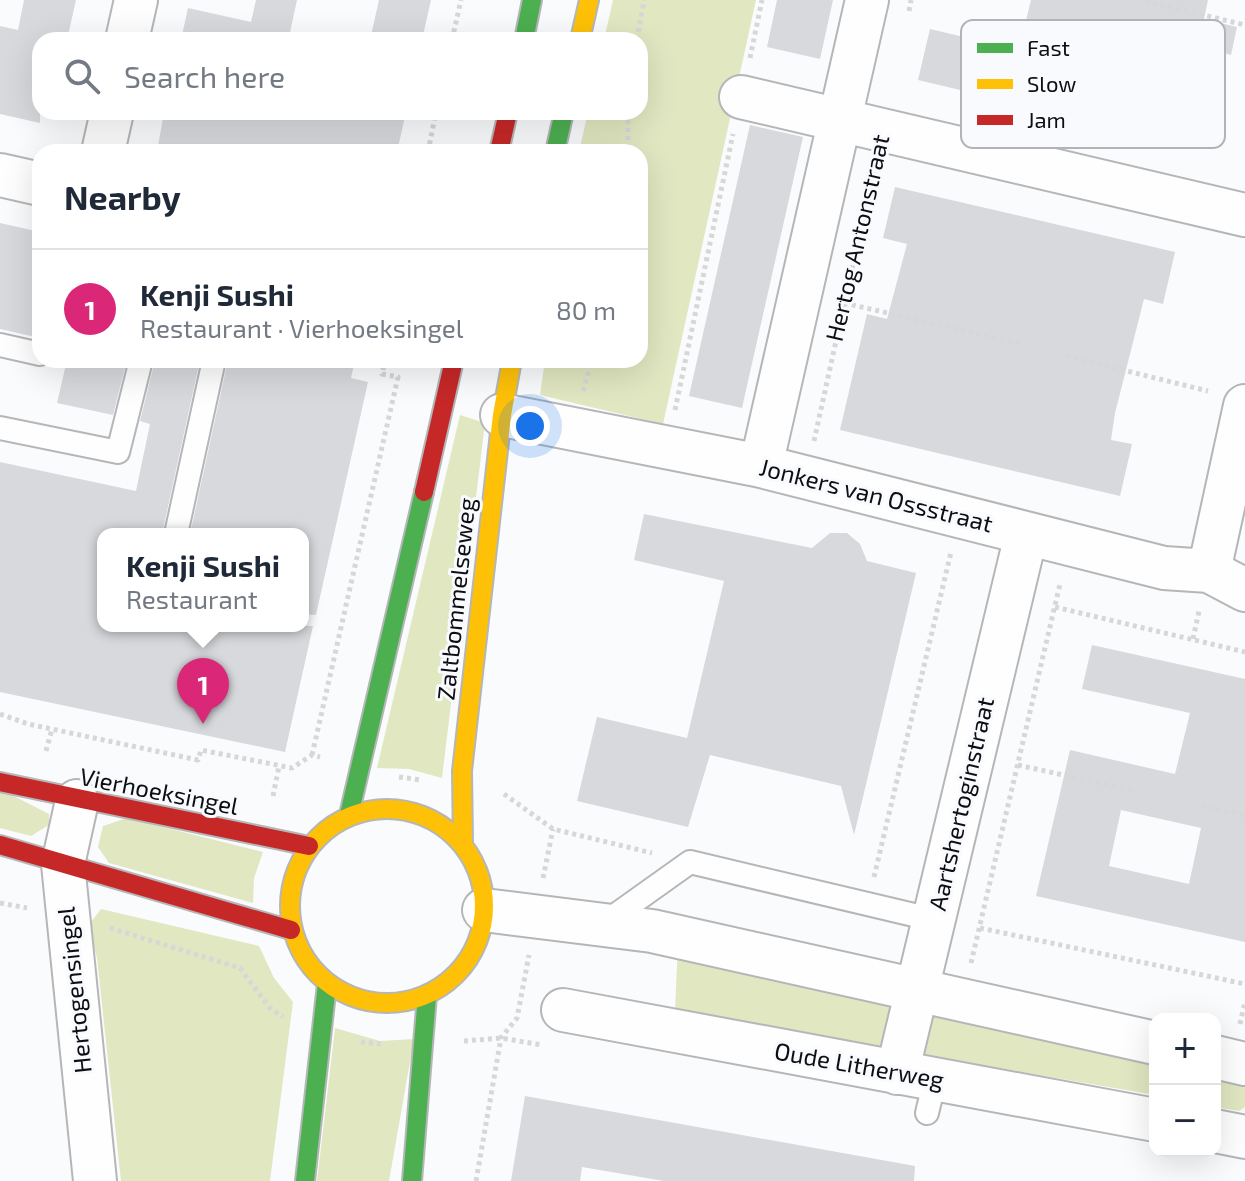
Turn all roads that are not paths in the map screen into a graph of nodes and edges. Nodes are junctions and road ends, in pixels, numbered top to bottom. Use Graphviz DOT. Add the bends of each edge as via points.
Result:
graph roads {
  1 [pos="136,0"];
  2 [pos="532,0"];
  3 [pos="589,0"];
  4 [pos="867,0"];
  5 [pos="129,32"];
  6 [pos="526,32"];
  7 [pos="582,32"];
  8 [pos="741,97"];
  9 [pos="840,119"];
  10 [pos="110,120"];
  11 [pos="506,120"];
  12 [pos="562,120"];
  13 [pos="105,144"];
  14 [pos="501,144"];
  15 [pos="557,144"];
  16 [pos="961,148"];
  17 [pos="963,148"];
  18 [pos="0,175"];
  19 [pos="32,182"];
  20 [pos="1245,215"];
  21 [pos="0,345"];
  22 [pos="32,352"];
  23 [pos="139,368"];
  24 [pos="212,368"];
  25 [pos="452,368"];
  26 [pos="511,368"];
  27 [pos="1230,399"];
  28 [pos="502,415"];
  29 [pos="0,428"];
  30 [pos="761,466"];
  31 [pos="177,528"];
  32 [pos="1026,535"];
  33 [pos="1209,571"];
  34 [pos="1245,590"];
  35 [pos="0,782"];
  36 [pos="77,801"];
  37 [pos="349,815"];
  38 [pos="0,845"];
  39 [pos="463,845"];
  40 [pos="309,846"];
  41 [pos="63,864"];
  42 [pos="484,910"];
  43 [pos="935,920"];
  44 [pos="602,924"];
  45 [pos="291,930"];
  46 [pos="327,984"];
  47 [pos="918,989"];
  48 [pos="427,995"];
  49 [pos="563,1010"];
  50 [pos="1149,1042"];
  51 [pos="1221,1058"];
  52 [pos="1245,1064"];
  53 [pos="920,1089"];
  54 [pos="1149,1119"];
  55 [pos="1221,1132"];
  56 [pos="1245,1137"];
  57 [pos="95,1181"];
  58 [pos="305,1181"];
  59 [pos="412,1181"];
  1 -- 5 [label="street"];
  2 -- 6 [label="main road"];
  3 -- 7 [label="main road"];
  4 -- 9 [label="street, Hertog Antonstraat"];
  8 -- 9 [label="street, Hertog Antonstraat"];
  9 -- 16 [label="street"];
  9 -- 30 [label="street, Hertog Antonstraat"];
  10 -- 13 [label="street"];
  11 -- 14 [label="main road"];
  12 -- 15 [label="main road"];
  17 -- 20 [label="street"];
  18 -- 19 [label="street"];
  21 -- 22 [label="lane"];
  23 -- 29 [label="lane" via="118,452"];
  24 -- 31 [label="lane"];
  25 -- 37 [label="main road, Zaltbommelseweg"];
  26 -- 28 [label="main road, Zaltbommelseweg"];
  27 -- 33 [label="street"];
  28 -- 30 [label="street, Jonkers van Ossstraat"];
  28 -- 39 [label="main road, Zaltbommelseweg" via="462,783"];
  30 -- 32 [label="street, Jonkers van Ossstraat"];
  32 -- 33 [label="street, Jonkers van Ossstraat" via="1164,568"];
  32 -- 43 [label="street, Aartshertoginstraat"];
  33 -- 34 [label="street, Jonkers van Ossstraat"];
  35 -- 36 [label="main road, Vierhoeksingel"];
  36 -- 40 [label="main road, Vierhoeksingel"];
  36 -- 41 [label="street, Hertogensingel"];
  37 -- 39 [label="main road" via="369,809 411,811 449,830"];
  37 -- 40 [label="main road"];
  38 -- 41 [label="main road"];
  39 -- 42 [label="main road" via="480,876"];
  40 -- 45 [label="main road" via="290,891"];
  41 -- 45 [label="main road"];
  41 -- 57 [label="street, Hertogensingel"];
  42 -- 44 [label="street"];
  42 -- 48 [label="main road" via="465,964"];
  43 -- 44 [label="lane" via="690,862"];
  43 -- 47 [label="street, Aartshertoginstraat"];
  44 -- 47 [label="street"];
  45 -- 46 [label="main road" via="305,959"];
  46 -- 48 [label="main road" via="363,1001 402,1002"];
  46 -- 58 [label="main road"];
  47 -- 50 [label="street"];
  47 -- 53 [label="street, Aartshertoginstraat"];
  48 -- 59 [label="main road"];
  49 -- 53 [label="street, Oude Litherweg"];
  51 -- 52 [label="street"];
  53 -- 54 [label="street, Oude Litherweg"];
  55 -- 56 [label="street"];
}
